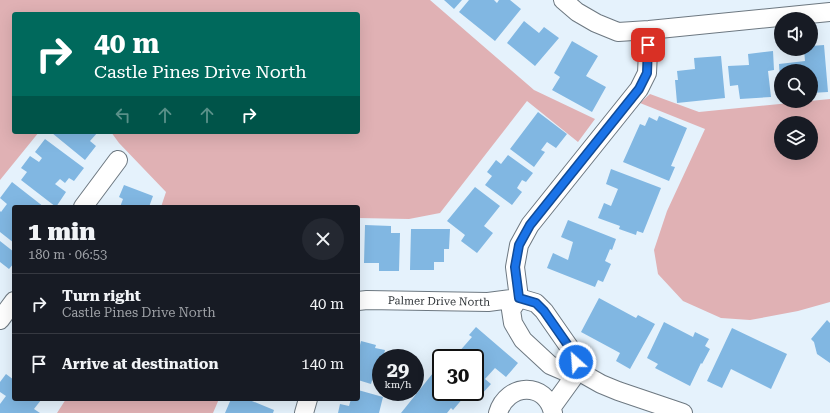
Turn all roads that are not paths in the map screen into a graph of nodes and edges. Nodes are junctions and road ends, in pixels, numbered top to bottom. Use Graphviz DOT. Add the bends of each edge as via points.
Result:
graph roads {
  1 [pos="563,0"];
  2 [pos="830,12"];
  3 [pos="649,30"];
  4 [pos="118,160"];
  5 [pos="84,205"];
  6 [pos="519,298"];
  7 [pos="360,301"];
  8 [pos="12,304"];
  9 [pos="0,320"];
  10 [pos="578,371"];
  11 [pos="307,401"];
  12 [pos="553,410"];
  13 [pos="304,413"];
  14 [pos="498,413"];
  15 [pos="683,413"];
  1 -- 3 [label="street" via="577,12 618,32"];
  2 -- 3 [label="street"];
  3 -- 6 [label="street" via="647,73 639,89 530,225 519,245 515,267"];
  4 -- 5 [label="street"];
  6 -- 7 [label="street, Palmer Drive North" via="488,302"];
  6 -- 10 [label="street" via="536,303 544,311 574,354"];
  6 -- 10 [label="street" via="512,310 513,323 523,340 550,365 564,371"];
  8 -- 9 [label="street"];
  10 -- 12 [label="street"];
  10 -- 15 [label="street" via="618,391"];
  11 -- 13 [label="street"];
  12 -- 14 [label="street" via="540,393 522,390 513,392 506,398"];
}
